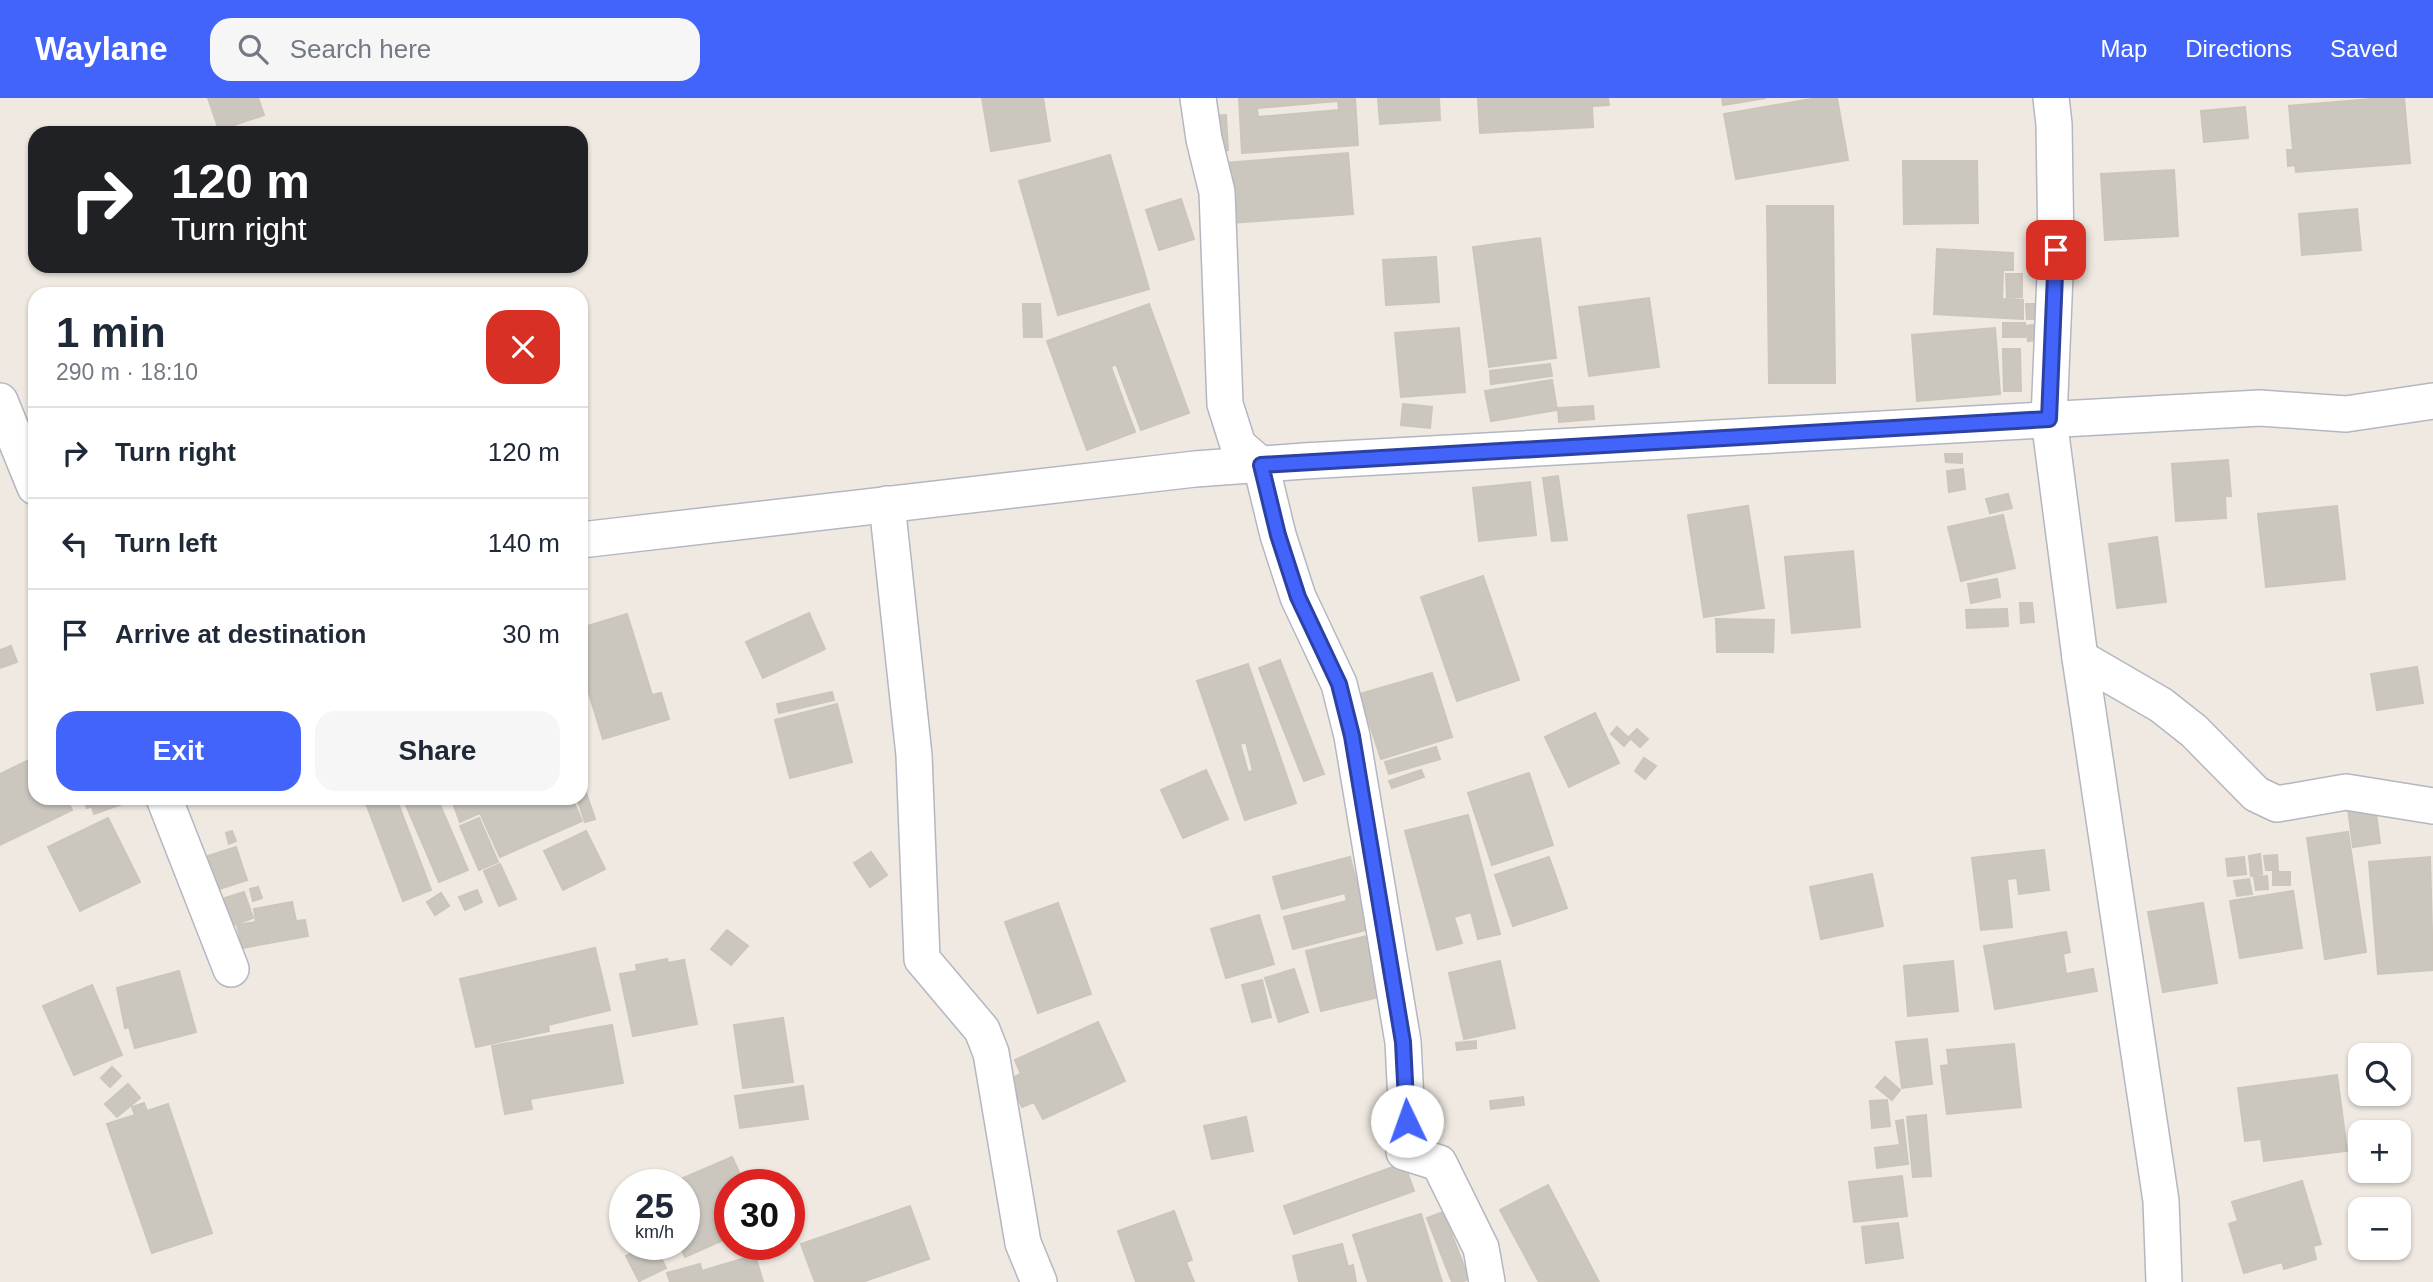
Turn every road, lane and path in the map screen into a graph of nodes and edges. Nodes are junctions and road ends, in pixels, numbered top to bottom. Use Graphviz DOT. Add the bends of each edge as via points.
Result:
graph roads {
  1 [pos="1198,98"];
  2 [pos="2050,98"];
  3 [pos="0,401"];
  4 [pos="2433,401"];
  5 [pos="2049,419"];
  6 [pos="1261,465"];
  7 [pos="28,470"];
  8 [pos="887,504"];
  9 [pos="588,539"];
  10 [pos="2080,658"];
  11 [pos="167,805"];
  12 [pos="2433,806"];
  13 [pos="231,969"];
  14 [pos="1039,1282"];
  15 [pos="1487,1282"];
  16 [pos="2164,1282"];
  1 -- 6 [label="street" via="1217,192 1225,404 1238,444"];
  2 -- 5 [label="street" via="2056,250"];
  3 -- 7 [label="street"];
  4 -- 5 [label="street" via="2346,414 2259,408"];
  5 -- 6 [label="street"];
  5 -- 10 [label="street"];
  6 -- 8 [label="street"];
  6 -- 15 [label="street" via="1298,597 1339,684 1352,736 1403,1042 1404,1152 1439,1163 1481,1248"];
  8 -- 9 [label="street"];
  8 -- 14 [label="street" via="914,755 922,959 982,1030 991,1053 1023,1243"];
  10 -- 12 [label="street" via="2161,705 2194,731 2256,794 2277,804 2346,792"];
  10 -- 16 [label="street" via="2161,1201"];
  11 -- 13 [label="street"];
}
